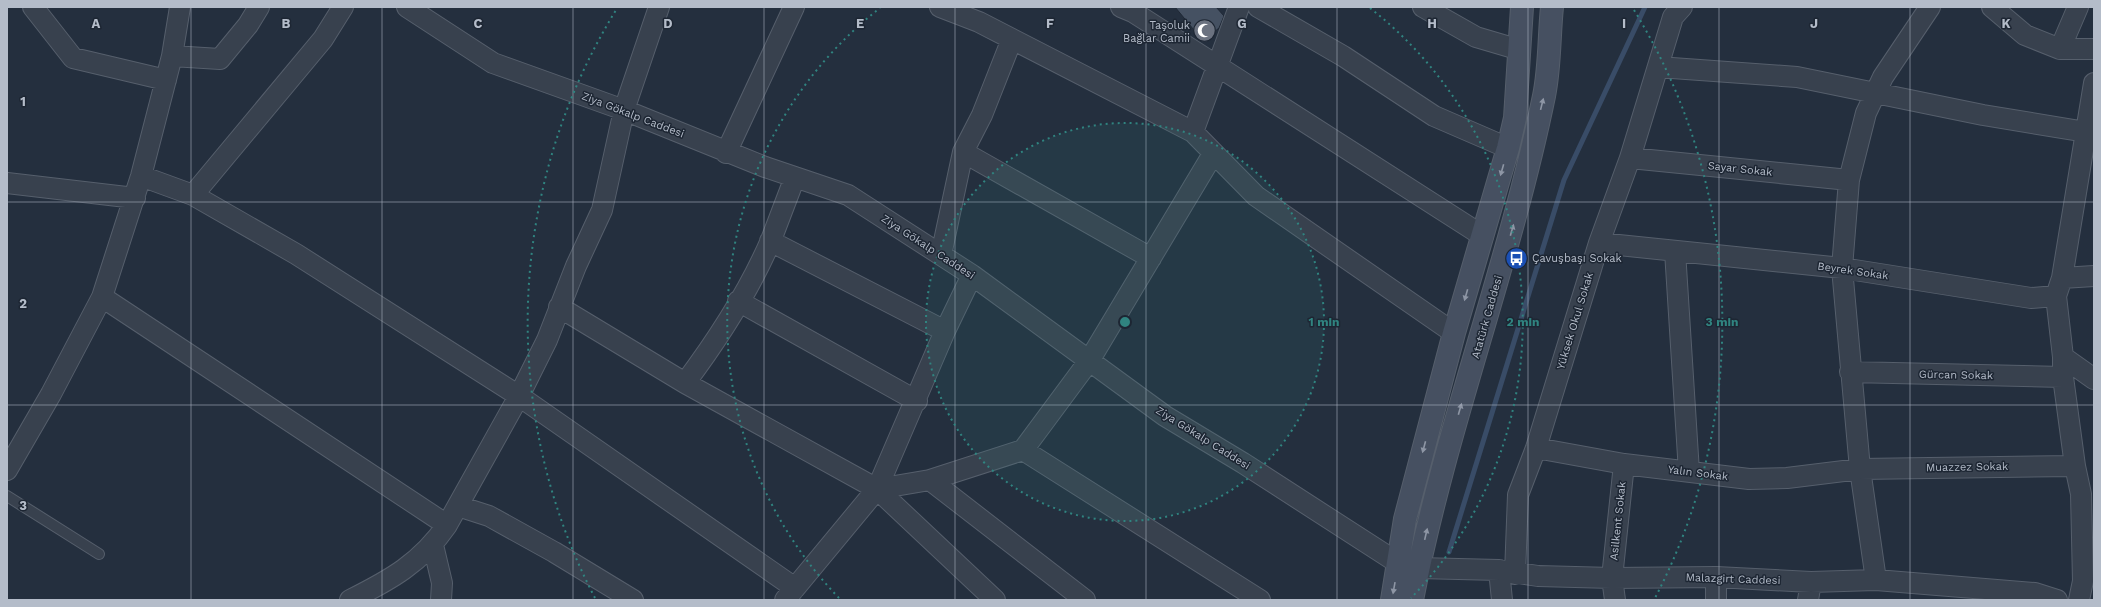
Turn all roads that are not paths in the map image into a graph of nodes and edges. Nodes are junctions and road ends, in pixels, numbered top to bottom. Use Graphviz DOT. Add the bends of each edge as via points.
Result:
graph roads {
  1 [pos="33,7"];
  2 [pos="180,7"];
  3 [pos="259,7"];
  4 [pos="343,7"];
  5 [pos="406,7"];
  6 [pos="659,7"];
  7 [pos="794,7"];
  8 [pos="940,7"];
  9 [pos="1239,7"];
  10 [pos="1258,7"];
  11 [pos="1423,7"];
  12 [pos="1522,7"];
  13 [pos="1552,7"];
  14 [pos="1682,7"];
  15 [pos="1930,7"];
  16 [pos="1992,7"];
  17 [pos="2078,7"];
  18 [pos="1129,9"];
  19 [pos="983,15"];
  20 [pos="1012,39"];
  21 [pos="2060,49"];
  22 [pos="2094,49"];
  23 [pos="1520,50"];
  24 [pos="172,56"];
  25 [pos="1218,67"];
  26 [pos="1658,67"];
  27 [pos="166,80"];
  28 [pos="2094,83"];
  29 [pos="1875,93"];
  30 [pos="624,110"];
  31 [pos="1193,132"];
  32 [pos="2086,132"];
  33 [pos="1508,148"];
  34 [pos="963,152"];
  35 [pos="726,153"];
  36 [pos="1213,154"];
  37 [pos="1630,158"];
  38 [pos="141,176"];
  39 [pos="795,177"];
  40 [pos="1850,180"];
  41 [pos="7,183"];
  42 [pos="193,195"];
  43 [pos="135,198"];
  44 [pos="1483,236"];
  45 [pos="770,241"];
  46 [pos="1599,243"];
  47 [pos="1675,251"];
  48 [pos="941,255"];
  49 [pos="1151,258"];
  50 [pos="1842,268"];
  51 [pos="972,275"];
  52 [pos="2094,276"];
  53 [pos="2059,287"];
  54 [pos="102,297"];
  55 [pos="738,301"];
  56 [pos="559,307"];
  57 [pos="945,330"];
  58 [pos="1454,333"];
  59 [pos="2063,357"];
  60 [pos="1089,361"];
  61 [pos="1850,372"];
  62 [pos="2063,377"];
  63 [pos="2094,379"];
  64 [pos="685,383"];
  65 [pos="519,396"];
  66 [pos="917,401"];
  67 [pos="1536,448"];
  68 [pos="1023,450"];
  69 [pos="1624,464"];
  70 [pos="2074,466"];
  71 [pos="1860,469"];
  72 [pos="7,470"];
  73 [pos="1689,472"];
  74 [pos="930,480"];
  75 [pos="877,489"];
  76 [pos="7,496"];
  77 [pos="2087,498"];
  78 [pos="458,506"];
  79 [pos="446,525"];
  80 [pos="433,545"];
  81 [pos="99,554"];
  82 [pos="1408,565"];
  83 [pos="1507,572"];
  84 [pos="1716,577"];
  85 [pos="1612,578"];
  86 [pos="1876,580"];
  87 [pos="1810,591"];
  88 [pos="608,593"];
  89 [pos="790,594"];
  90 [pos="350,600"];
  91 [pos="441,600"];
  92 [pos="633,600"];
  93 [pos="995,600"];
  94 [pos="1085,600"];
  95 [pos="1260,600"];
  96 [pos="1392,600"];
  97 [pos="1412,600"];
  98 [pos="1502,600"];
  99 [pos="1615,600"];
  100 [pos="1716,600"];
  101 [pos="2058,600"];
  102 [pos="2079,600"];
  1 -- 27 [label="street" via="74,58"];
  2 -- 24 [label="street"];
  3 -- 24 [label="street" via="220,59"];
  4 -- 42 [label="street" via="323,39"];
  5 -- 30 [label="street, Ziya Gökalp Caddesi" via="493,64"];
  6 -- 30 [label="street"];
  7 -- 35 [label="street"];
  8 -- 19 [label="street"];
  9 -- 25 [label="street"];
  10 -- 33 [label="street" via="1343,56 1434,116"];
  11 -- 23 [label="street" via="1476,37"];
  12 -- 23 [label="main road, Atatürk Caddesi"];
  82 -- 13 [label="main road, Atatürk Caddesi, one-way" via="1434,500 1514,223 1544,94"];
  14 -- 26 [label="street, Yüksek Okul Sokak" via="1673,17"];
  15 -- 29 [label="street"];
  16 -- 21 [label="street" via="2025,35"];
  17 -- 21 [label="street"];
  18 -- 25 [label="street"];
  19 -- 20 [label="street"];
  20 -- 31 [label="street"];
  20 -- 34 [label="street" via="982,115"];
  21 -- 22 [label="street"];
  23 -- 33 [label="main road, Atatürk Caddesi" via="1515,118"];
  24 -- 27 [label="street"];
  25 -- 31 [label="street"];
  25 -- 44 [label="street"];
  26 -- 29 [label="street" via="1797,77"];
  26 -- 37 [label="street, Yüksek Okul Sokak"];
  27 -- 38 [label="street"];
  28 -- 32 [label="street"];
  29 -- 32 [label="street" via="1983,115"];
  29 -- 40 [label="street" via="1866,113"];
  30 -- 35 [label="street, Ziya Gökalp Caddesi"];
  30 -- 56 [label="street" via="602,210"];
  31 -- 36 [label="street"];
  32 -- 53 [label="street"];
  33 -- 44 [label="main road, Atatürk Caddesi, one-way"];
  34 -- 48 [label="street"];
  34 -- 49 [label="street"];
  35 -- 39 [label="street, Ziya Gökalp Caddesi"];
  36 -- 49 [label="street"];
  36 -- 58 [label="street" via="1256,196"];
  37 -- 40 [label="street, Sayar Sokak"];
  37 -- 46 [label="street, Yüksek Okul Sokak"];
  38 -- 42 [label="street"];
  38 -- 43 [label="street"];
  39 -- 45 [label="street"];
  39 -- 48 [label="street, Ziya Gökalp Caddesi" via="848,195"];
  40 -- 50 [label="street"];
  41 -- 43 [label="street"];
  42 -- 65 [label="street" via="296,254"];
  43 -- 54 [label="street"];
  44 -- 58 [label="main road, Atatürk Caddesi, one-way"];
  45 -- 55 [label="street"];
  45 -- 57 [label="street"];
  46 -- 47 [label="street, Beyrek Sokak"];
  46 -- 67 [label="street, Yüksek Okul Sokak"];
  47 -- 50 [label="street, Beyrek Sokak"];
  47 -- 73 [label="street"];
  48 -- 51 [label="street, Ziya Gökalp Caddesi"];
  49 -- 60 [label="street"];
  50 -- 53 [label="street, Beyrek Sokak" via="2031,298"];
  50 -- 61 [label="street"];
  51 -- 57 [label="street"];
  51 -- 60 [label="street, Ziya Gökalp Caddesi"];
  52 -- 53 [label="street, Beyrek Sokak"];
  53 -- 59 [label="street"];
  54 -- 72 [label="street"];
  54 -- 79 [label="street"];
  55 -- 64 [label="street" via="714,343"];
  55 -- 66 [label="street"];
  56 -- 64 [label="street"];
  56 -- 65 [label="street" via="547,340"];
  57 -- 66 [label="street"];
  58 -- 82 [label="main road, Atatürk Caddesi, one-way" via="1405,519"];
  59 -- 62 [label="street"];
  59 -- 63 [label="street"];
  60 -- 68 [label="street"];
  60 -- 82 [label="street, Ziya Gökalp Caddesi" via="1164,416"];
  61 -- 62 [label="street, Gürcan Sokak"];
  61 -- 71 [label="street"];
  62 -- 70 [label="street"];
  64 -- 75 [label="street"];
  65 -- 78 [label="street"];
  65 -- 89 [label="street"];
  66 -- 75 [label="street"];
  67 -- 69 [label="street, Yalın Sokak"];
  67 -- 83 [label="street, Yüksek Okul Sokak" via="1518,495"];
  68 -- 74 [label="street"];
  68 -- 95 [label="street"];
  69 -- 73 [label="street, Yalın Sokak"];
  69 -- 85 [label="street, Asilkent Sokak"];
  70 -- 71 [label="street, Muazzez Sokak"];
  70 -- 77 [label="street"];
  71 -- 73 [label="street, Yalın Sokak" via="1749,480"];
  71 -- 86 [label="street"];
  74 -- 75 [label="street"];
  74 -- 94 [label="street"];
  75 -- 89 [label="street"];
  75 -- 93 [label="street"];
  76 -- 81 [label="lane"];
  77 -- 102 [label="street" via="2083,581"];
  78 -- 79 [label="street"];
  78 -- 88 [label="street" via="489,516"];
  79 -- 80 [label="street"];
  80 -- 90 [label="street" via="390,580"];
  80 -- 91 [label="street" via="442,583"];
  82 -- 83 [label="street, Malazgirt Caddesi"];
  82 -- 96 [label="main road, Atatürk Caddesi, one-way"];
  82 -- 97 [label="main road, Atatürk Caddesi"];
  83 -- 85 [label="street, Malazgirt Caddesi"];
  83 -- 98 [label="street, Yüksek Okul Sokak"];
  84 -- 85 [label="street, Malazgirt Caddesi"];
  84 -- 87 [label="street, Malazgirt Caddesi"];
  84 -- 100 [label="street"];
  85 -- 99 [label="street, Asilkent Sokak"];
  86 -- 87 [label="street, Malazgirt Caddesi"];
  86 -- 101 [label="street, Malazgirt Caddesi" via="2035,593"];
  88 -- 92 [label="street"];
}
